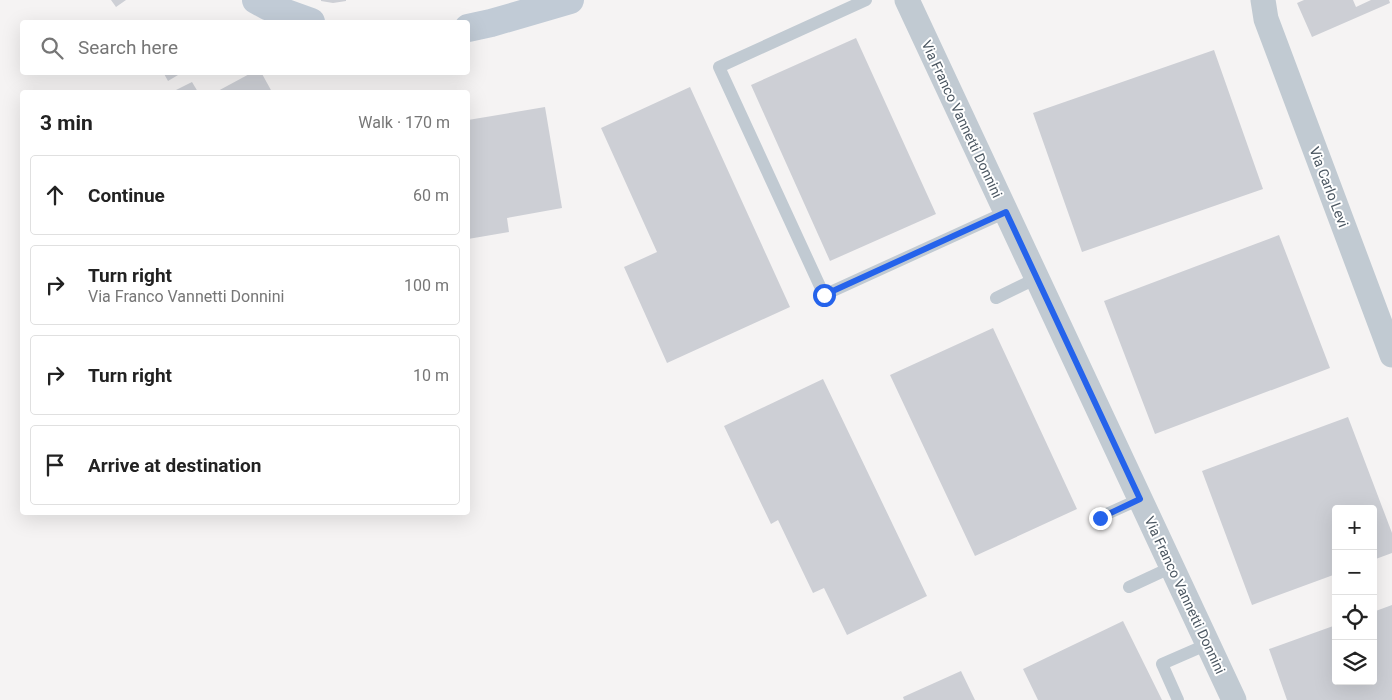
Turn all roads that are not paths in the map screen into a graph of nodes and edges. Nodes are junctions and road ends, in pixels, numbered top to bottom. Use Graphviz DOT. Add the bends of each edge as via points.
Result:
graph roads {
  1 [pos="256,0"];
  2 [pos="570,0"];
  3 [pos="866,0"];
  4 [pos="906,0"];
  5 [pos="1261,6"];
  6 [pos="306,20"];
  7 [pos="470,28"];
  8 [pos="1006,212"];
  9 [pos="1037,278"];
  10 [pos="996,298"];
  11 [pos="1392,355"];
  12 [pos="1140,499"];
  13 [pos="1100,518"];
  14 [pos="1172,568"];
  15 [pos="1129,587"];
  16 [pos="1208,644"];
  17 [pos="1178,700"];
  18 [pos="1234,700"];
  1 -- 6 [label="street"];
  2 -- 7 [label="street"];
  3 -- 8 [label="lane" via="719,67 824,295"];
  4 -- 8 [label="street, Via Franco Vannetti Donnini"];
  5 -- 11 [label="street, Via Carlo Levi"];
  8 -- 9 [label="street, Via Franco Vannetti Donnini"];
  9 -- 10 [label="lane"];
  9 -- 12 [label="street, Via Franco Vannetti Donnini"];
  12 -- 13 [label="lane"];
  12 -- 14 [label="street, Via Franco Vannetti Donnini"];
  14 -- 15 [label="lane"];
  14 -- 16 [label="street, Via Franco Vannetti Donnini"];
  16 -- 17 [label="lane" via="1162,664"];
  16 -- 18 [label="street, Via Franco Vannetti Donnini"];
}
